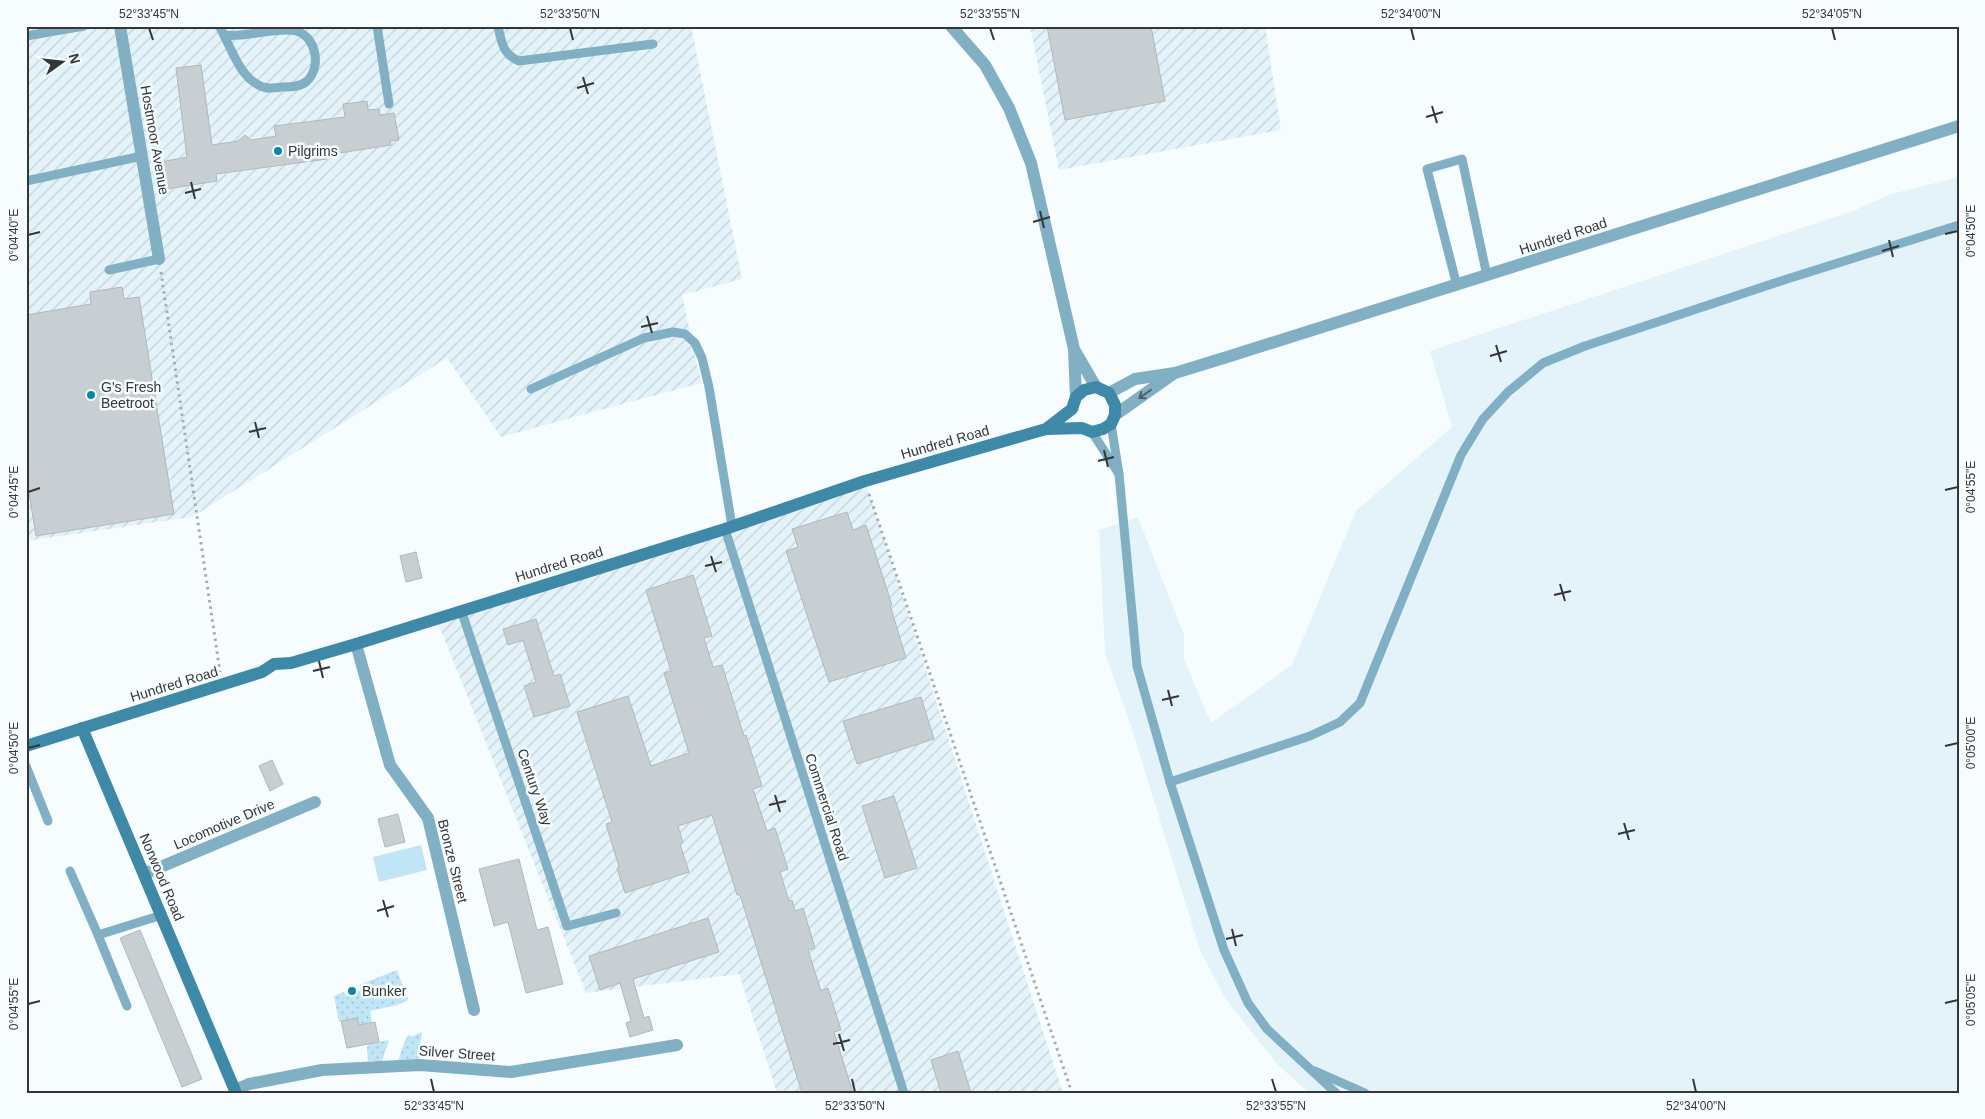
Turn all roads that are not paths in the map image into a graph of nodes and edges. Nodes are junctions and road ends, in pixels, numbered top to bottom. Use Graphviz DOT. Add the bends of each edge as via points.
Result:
graph roads {
  1 [pos="84,26"];
  2 [pos="120,26"];
  3 [pos="219,26"];
  4 [pos="377,26"];
  5 [pos="498,26"];
  6 [pos="951,26"];
  7 [pos="224,35"];
  8 [pos="26,36"];
  9 [pos="654,44"];
  10 [pos="389,104"];
  11 [pos="1959,126"];
  12 [pos="142,156"];
  13 [pos="26,181"];
  14 [pos="1959,225"];
  15 [pos="159,259"];
  16 [pos="109,270"];
  17 [pos="1487,276"];
  18 [pos="1457,286"];
  19 [pos="1074,349"];
  20 [pos="1175,373"];
  21 [pos="1096,387"];
  22 [pos="530,389"];
  23 [pos="1109,393"];
  24 [pos="1074,403"];
  25 [pos="1113,419"];
  26 [pos="1046,429"];
  27 [pos="1087,430"];
  28 [pos="1119,474"];
  29 [pos="728,528"];
  30 [pos="461,610"];
  31 [pos="356,644"];
  32 [pos="82,728"];
  33 [pos="26,746"];
  34 [pos="26,766"];
  35 [pos="1170,782"];
  36 [pos="314,802"];
  37 [pos="48,822"];
  38 [pos="70,871"];
  39 [pos="144,874"];
  40 [pos="616,913"];
  41 [pos="162,915"];
  42 [pos="98,935"];
  43 [pos="127,1006"];
  44 [pos="474,1010"];
  45 [pos="677,1045"];
  46 [pos="1309,1068"];
  47 [pos="235,1091"];
  48 [pos="904,1093"];
  49 [pos="1336,1093"];
  50 [pos="1365,1093"];
  1 -- 8 [label="lane"];
  2 -- 12 [label="street, Hostmoor Avenue"];
  3 -- 7 [label="lane"];
  4 -- 10 [label="lane"];
  5 -- 9 [label="lane" via="502,46 510,58 519,61"];
  6 -- 19 [label="street" via="985,65 1009,108 1031,163"];
  7 -- 7 [label="lane" via="295,30 311,40 316,57 312,75 300,86 266,89 250,79"];
  11 -- 17 [label="street, Hundred Road"];
  12 -- 13 [label="lane"];
  12 -- 15 [label="street, Hostmoor Avenue"];
  14 -- 35 [label="lane" via="1723,300 1543,363 1508,392 1483,419 1461,455 1360,703 1340,722 1310,736"];
  15 -- 16 [label="lane"];
  17 -- 18 [label="street, Hundred Road"];
  17 -- 18 [label="lane" via="1462,159 1427,169"];
  18 -- 20 [label="street, Hundred Road"];
  19 -- 21 [label="street"];
  19 -- 24 [label="street"];
  20 -- 23 [label="street, Hundred Road" via="1135,379"];
  20 -- 25 [label="street, Hundred Road, one-way"];
  21 -- 23 [label="street"];
  21 -- 24 [label="street, Hundred Road" via="1084,390"];
  22 -- 29 [label="lane, Commercial Road" via="644,338 673,332 685,334 695,343 702,358 709,387"];
  23 -- 25 [label="street" via="1115,405"];
  24 -- 26 [label="street, Hundred Road"];
  24 -- 27 [label="street" via="1075,419"];
  25 -- 27 [label="street, Hundred Road" via="1103,429"];
  25 -- 28 [label="lane"];
  26 -- 27 [label="street, Hundred Road"];
  26 -- 29 [label="street, Hundred Road" via="864,481"];
  27 -- 28 [label="lane"];
  28 -- 35 [label="lane" via="1137,666"];
  29 -- 30 [label="street, Hundred Road"];
  29 -- 48 [label="lane, Commercial Road"];
  30 -- 31 [label="street, Hundred Road"];
  30 -- 40 [label="lane, Century Way" via="567,926"];
  31 -- 32 [label="street, Hundred Road" via="291,663 274,664 262,672"];
  31 -- 44 [label="street, Bronze Street" via="390,765 428,818"];
  32 -- 33 [label="street"];
  32 -- 39 [label="street, Norwood Road"];
  34 -- 37 [label="lane"];
  35 -- 46 [label="lane" via="1224,950 1248,1003 1267,1029"];
  36 -- 39 [label="street, Locomotive Drive"];
  38 -- 42 [label="lane"];
  39 -- 41 [label="street, Norwood Road"];
  41 -- 42 [label="lane"];
  41 -- 47 [label="street, Norwood Road"];
  42 -- 43 [label="lane"];
  45 -- 47 [label="street, Silver Street" via="511,1072 420,1065 322,1070 249,1084"];
  46 -- 49 [label="lane"];
  46 -- 50 [label="lane"];
}
